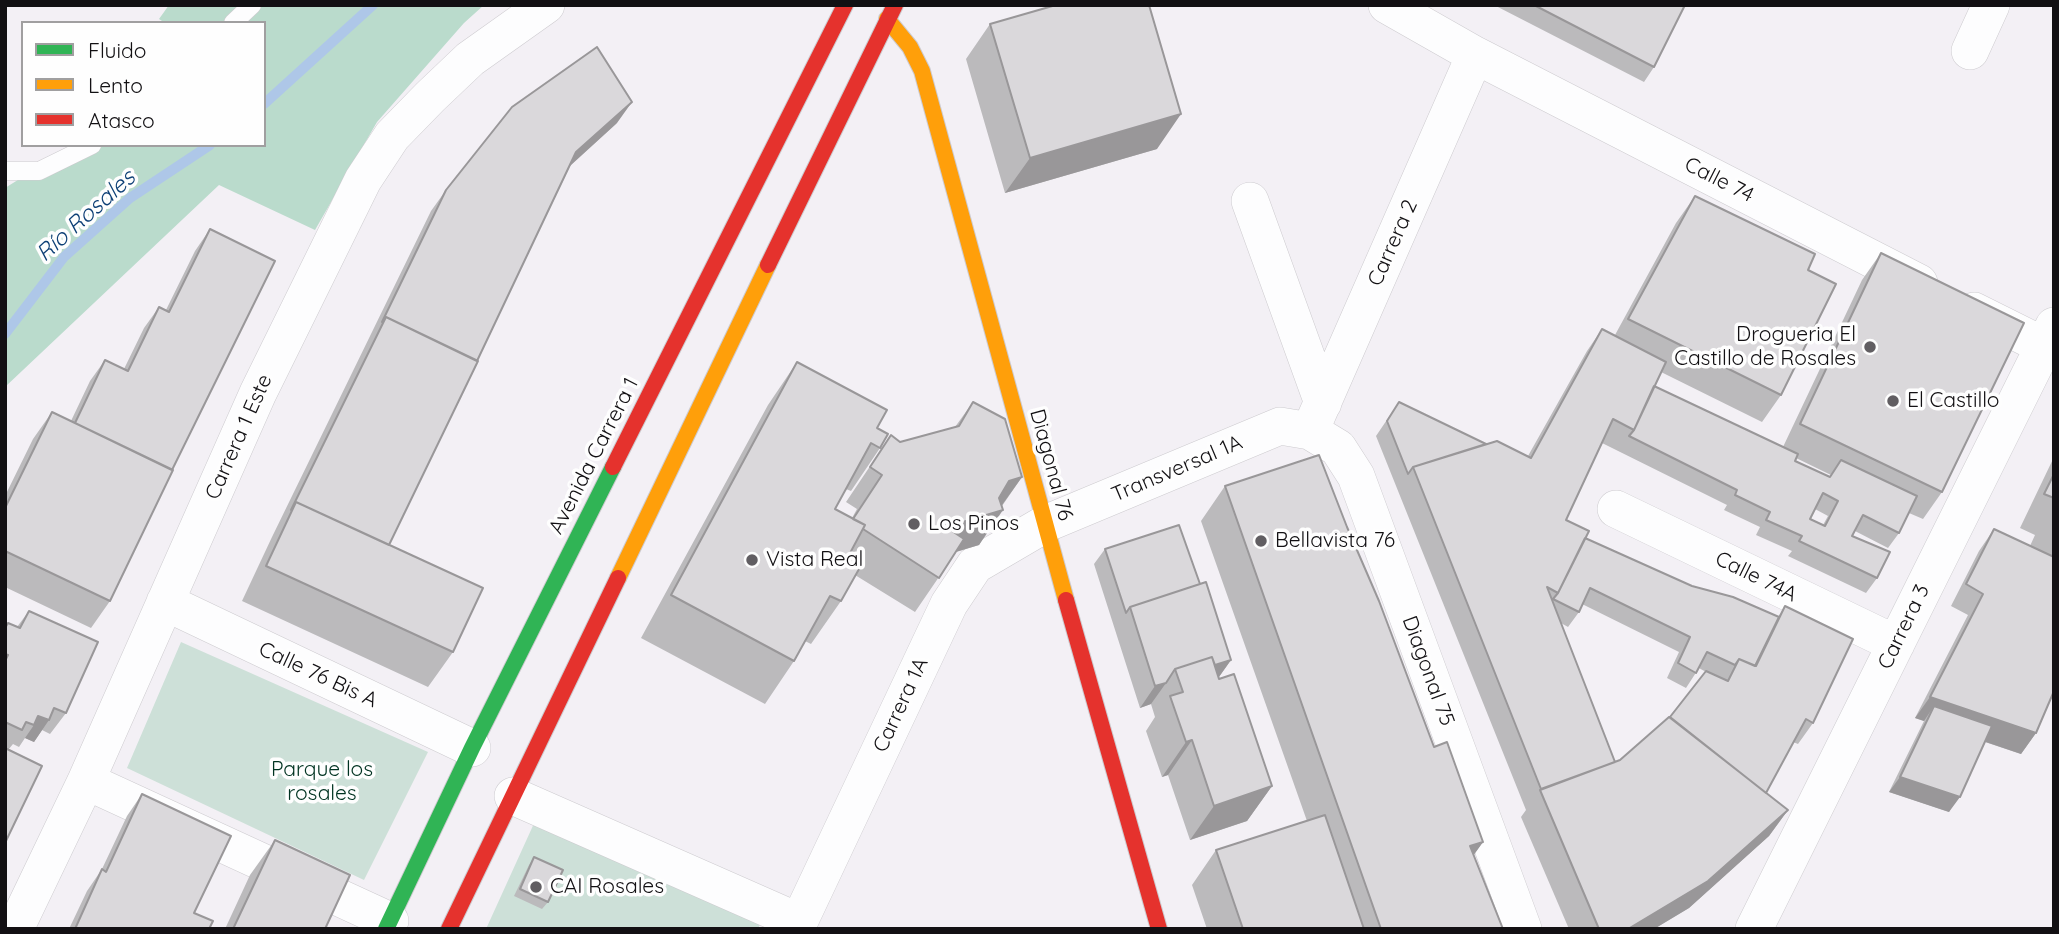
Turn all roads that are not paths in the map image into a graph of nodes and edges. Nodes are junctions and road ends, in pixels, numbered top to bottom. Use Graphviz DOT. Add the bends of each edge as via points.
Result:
graph roads {
  1 [pos="252,5"];
  2 [pos="546,5"];
  3 [pos="845,5"];
  4 [pos="1387,5"];
  5 [pos="1991,5"];
  6 [pos="885,10"];
  7 [pos="235,21"];
  8 [pos="1970,51"];
  9 [pos="1475,55"];
  10 [pos="88,147"];
  11 [pos="5,171"];
  12 [pos="1250,201"];
  13 [pos="2051,341"];
  14 [pos="1316,417"];
  15 [pos="1616,509"];
  16 [pos="1045,524"];
  17 [pos="165,602"];
  18 [pos="1896,644"];
  19 [pos="472,748"];
  20 [pos="86,780"];
  21 [pos="513,796"];
  22 [pos="394,926"];
  23 [pos="15,929"];
  24 [pos="449,929"];
  25 [pos="1159,929"];
  26 [pos="1523,929"];
  27 [pos="1754,929"];
  1 -- 7 [label="lane"];
  2 -- 17 [label="street, Carrera 1 Este" via="470,59 430,97 392,136 363,180 258,393"];
  3 -- 19 [label="main road, Avenida Carrera 1"];
  4 -- 9 [label="street, Calle 74"];
  5 -- 8 [label="street"];
  6 -- 16 [label="main road, Diagonal 76" via="922,71"];
  6 -- 21 [label="main road"];
  9 -- 13 [label="street, Calle 74"];
  9 -- 14 [label="street, Carrera 2"];
  10 -- 11 [label="lane" via="39,171"];
  12 -- 14 [label="street"];
  13 -- 18 [label="street, Carrera 3"];
  14 -- 16 [label="street, Transversal 1A" via="1280,426"];
  14 -- 26 [label="street, Diagonal 75" via="1356,476"];
  15 -- 18 [label="street, Calle 74A"];
  16 -- 21 [label="street, Carrera 1A" via="975,565 949,604 799,922"];
  16 -- 25 [label="main road, Diagonal 76"];
  17 -- 19 [label="street, Calle 76 Bis A"];
  17 -- 20 [label="street, Carrera 1 Este"];
  18 -- 27 [label="street, Carrera 3"];
  19 -- 22 [label="main road, Avenida Carrera 1"];
  20 -- 22 [label="street"];
  20 -- 23 [label="street, Carrera 1 Este"];
  21 -- 24 [label="main road"];
}
